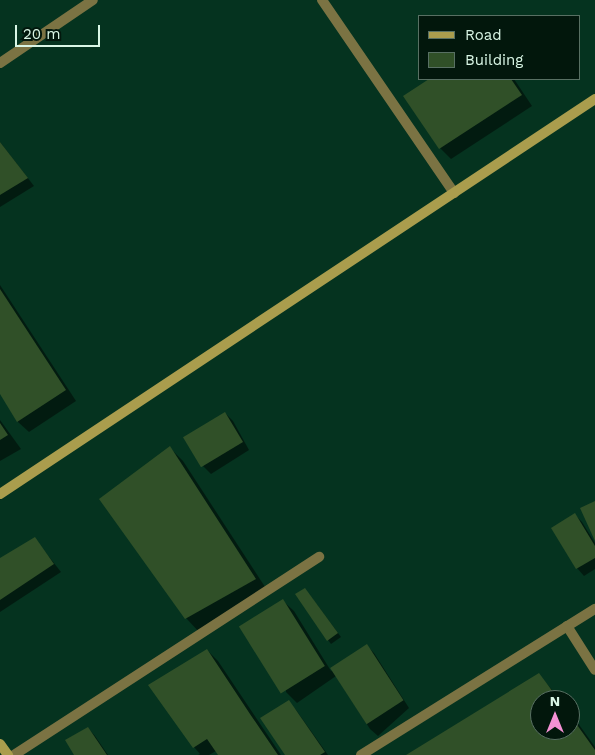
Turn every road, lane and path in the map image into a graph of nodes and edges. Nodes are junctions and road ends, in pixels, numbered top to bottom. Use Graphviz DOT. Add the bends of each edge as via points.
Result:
graph roads {
  1 [pos="94,0"];
  2 [pos="322,0"];
  3 [pos="0,62"];
  4 [pos="595,100"];
  5 [pos="454,193"];
  6 [pos="0,494"];
  7 [pos="319,557"];
  8 [pos="595,609"];
  9 [pos="567,626"];
  10 [pos="595,670"];
  11 [pos="0,744"];
  12 [pos="8,755"];
  13 [pos="14,755"];
  14 [pos="361,755"];
  1 -- 3 [label="street"];
  2 -- 5 [label="street"];
  4 -- 5 [label="street"];
  5 -- 6 [label="street"];
  7 -- 13 [label="street"];
  8 -- 9 [label="street"];
  9 -- 10 [label="street"];
  9 -- 14 [label="street"];
  11 -- 12 [label="street"];
}
